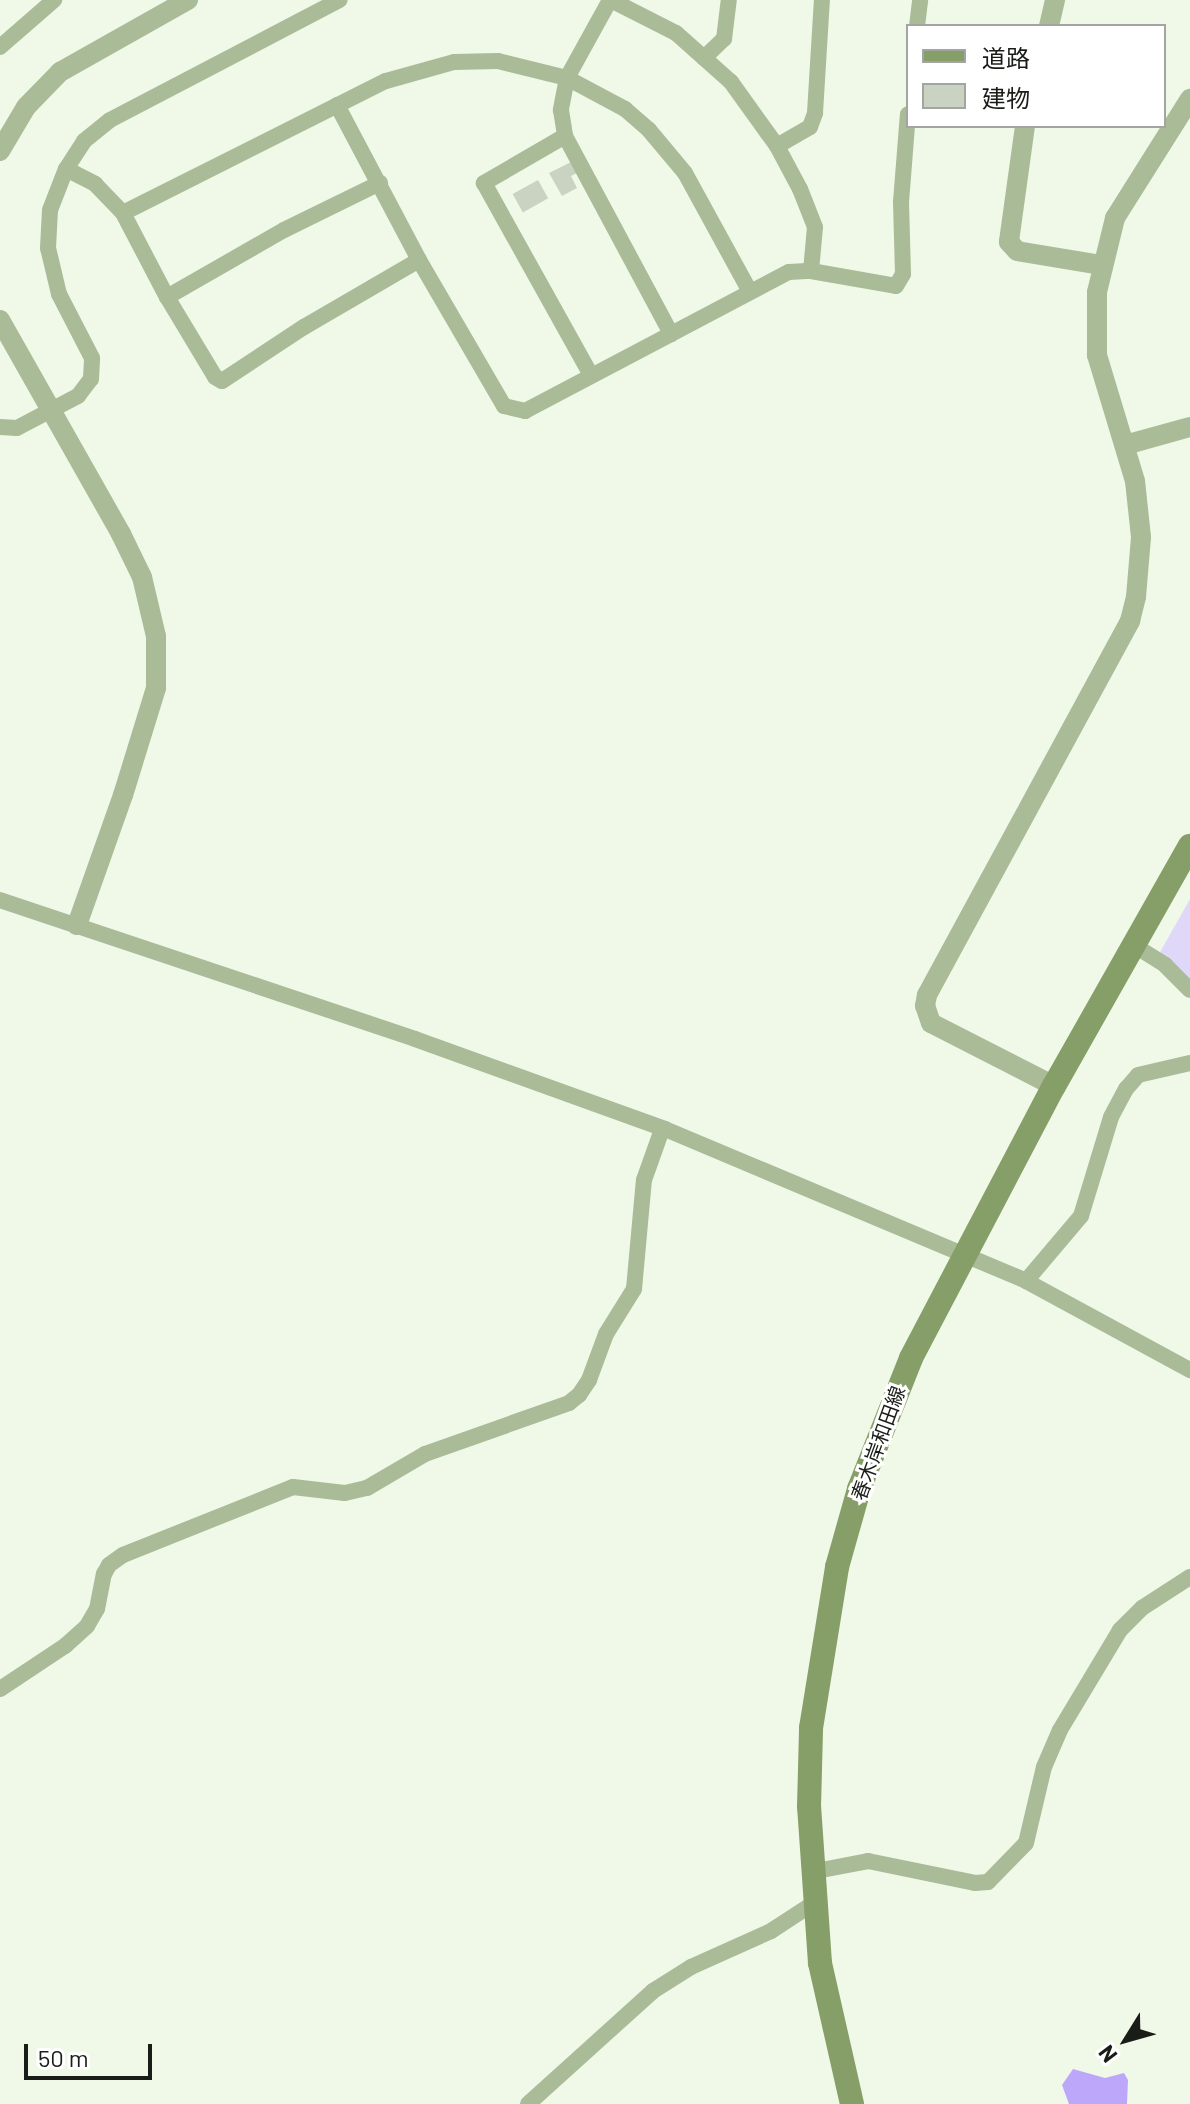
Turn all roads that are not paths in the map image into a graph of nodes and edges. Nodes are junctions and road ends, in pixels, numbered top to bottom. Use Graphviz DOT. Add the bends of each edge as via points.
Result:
graph roads {
  1 [pos="54,0"];
  2 [pos="188,0"];
  3 [pos="340,0"];
  4 [pos="610,0"];
  5 [pos="729,0"];
  6 [pos="822,0"];
  7 [pos="920,0"];
  8 [pos="1055,0"];
  9 [pos="917,24"];
  10 [pos="1049,24"];
  11 [pos="0,47"];
  12 [pos="704,58"];
  13 [pos="567,78"];
  14 [pos="1190,99"];
  15 [pos="337,105"];
  16 [pos="907,128"];
  17 [pos="1025,128"];
  18 [pos="565,136"];
  19 [pos="2,142"];
  20 [pos="777,146"];
  21 [pos="66,169"];
  22 [pos="380,183"];
  23 [pos="123,213"];
  24 [pos="419,260"];
  25 [pos="1102,265"];
  26 [pos="811,271"];
  27 [pos="749,290"];
  28 [pos="167,297"];
  29 [pos="0,320"];
  30 [pos="671,334"];
  31 [pos="591,375"];
  32 [pos="49,410"];
  33 [pos="0,427"];
  34 [pos="1190,427"];
  35 [pos="1125,445"];
  36 [pos="1190,846"];
  37 [pos="0,900"];
  38 [pos="77,925"];
  39 [pos="1135,946"];
  40 [pos="1190,990"];
  41 [pos="1190,1063"];
  42 [pos="1054,1086"];
  43 [pos="660,1135"];
  44 [pos="964,1254"];
  45 [pos="1026,1281"];
  46 [pos="1190,1370"];
  47 [pos="1190,1577"];
  48 [pos="0,1689"];
  49 [pos="811,1872"];
  50 [pos="814,1903"];
  51 [pos="528,2104"];
  52 [pos="852,2104"];
  1 -- 11 [label="street"];
  2 -- 19 [label="street" via="60,72"];
  3 -- 21 [label="street" via="110,120 84,141"];
  4 -- 12 [label="street" via="676,33"];
  4 -- 13 [label="street"];
  5 -- 12 [label="street" via="724,39"];
  6 -- 20 [label="street" via="815,113 810,127"];
  7 -- 9 [label="street"];
  8 -- 10 [label="street"];
  12 -- 20 [label="street" via="731,82"];
  13 -- 15 [label="street" via="498,61 454,62 386,81"];
  13 -- 18 [label="street" via="561,110"];
  13 -- 27 [label="street" via="625,109 649,130 685,173"];
  14 -- 25 [label="street" via="1115,218"];
  15 -- 22 [label="street"];
  15 -- 23 [label="street"];
  16 -- 26 [label="street" via="903,274 896,286"];
  17 -- 25 [label="street" via="1009,242 1017,251"];
  18 -- 30 [label="street"];
  18 -- 31 [label="street" via="484,183"];
  20 -- 26 [label="street" via="815,227"];
  21 -- 23 [label="street" via="95,184"];
  21 -- 32 [label="street" via="50,210 48,248 59,294 92,358 91,379 78,396"];
  22 -- 24 [label="street"];
  22 -- 28 [label="street"];
  23 -- 28 [label="street"];
  24 -- 28 [label="street" via="222,381"];
  24 -- 31 [label="street" via="504,406 525,411"];
  25 -- 35 [label="street" via="1097,355"];
  26 -- 27 [label="street" via="789,272"];
  27 -- 30 [label="street"];
  29 -- 32 [label="street"];
  30 -- 31 [label="street"];
  32 -- 33 [label="street" via="17,428"];
  32 -- 38 [label="street" via="142,577 156,636 156,688"];
  34 -- 35 [label="street"];
  35 -- 42 [label="street" via="1141,537 1130,621 925,1006 931,1023"];
  36 -- 39 [label="main road, 春木岸和田線"];
  37 -- 38 [label="street"];
  38 -- 44 [label="street" via="665,1129"];
  39 -- 40 [label="street"];
  39 -- 42 [label="main road, 春木岸和田線"];
  41 -- 45 [label="street" via="1138,1075 1126,1089 1111,1117 1081,1216"];
  42 -- 44 [label="main road, 春木岸和田線"];
  43 -- 48 [label="street" via="644,1180 634,1289 606,1334 579,1395 425,1454 367,1488 345,1493 293,1487 123,1555 104,1574 97,1609 87,1626"];
  44 -- 45 [label="street"];
  44 -- 49 [label="main road, 春木岸和田線" via="882,1424 837,1567 811,1728"];
  45 -- 46 [label="street"];
  47 -- 49 [label="street" via="1142,1608 1120,1630 1060,1730 1044,1767 1026,1843 988,1882 868,1861"];
  49 -- 50 [label="main road, 春木岸和田線"];
  50 -- 51 [label="street" via="653,1991"];
  50 -- 52 [label="main road, 春木岸和田線" via="820,1963"];
}
